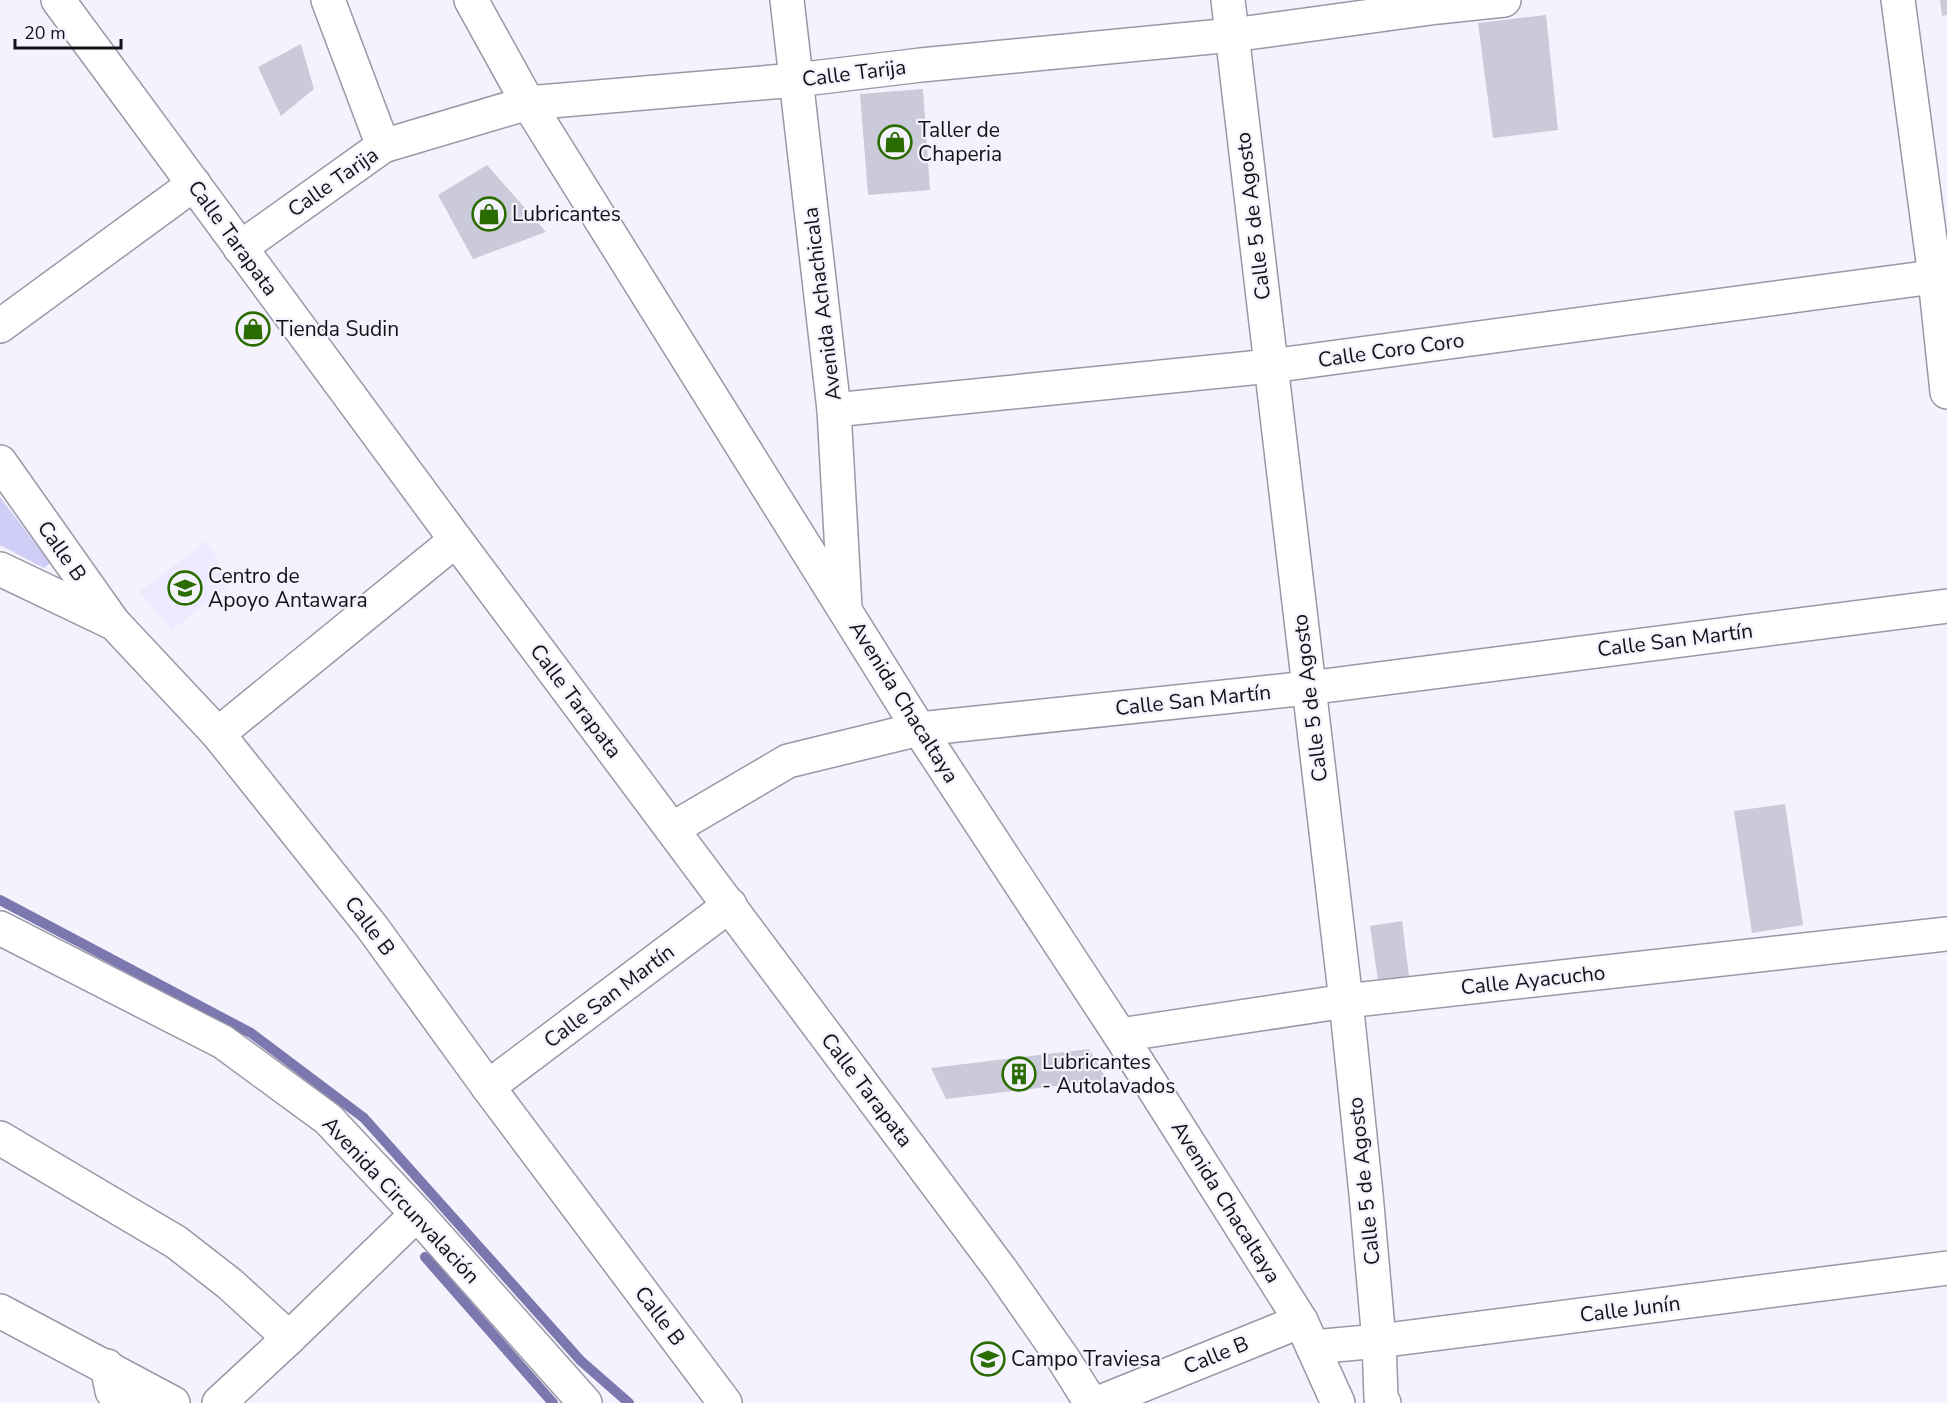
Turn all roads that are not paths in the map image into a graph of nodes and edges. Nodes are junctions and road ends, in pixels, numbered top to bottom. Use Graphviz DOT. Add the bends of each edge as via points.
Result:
graph roads {
  1 [pos="58,0"];
  2 [pos="328,0"];
  3 [pos="471,0"];
  4 [pos="787,0"];
  5 [pos="1228,0"];
  6 [pos="1504,0"];
  7 [pos="1898,0"];
  8 [pos="1232,35"];
  9 [pos="796,80"];
  10 [pos="528,103"];
  11 [pos="383,146"];
  12 [pos="194,184"];
  13 [pos="240,248"];
  14 [pos="1941,276"];
  15 [pos="0,326"];
  16 [pos="1271,366"];
  17 [pos="1947,392"];
  18 [pos="834,410"];
  19 [pos="0,462"];
  20 [pos="456,540"];
  21 [pos="0,569"];
  22 [pos="1947,606"];
  23 [pos="845,610"];
  24 [pos="113,622"];
  25 [pos="1308,687"];
  26 [pos="919,729"];
  27 [pos="218,734"];
  28 [pos="672,829"];
  29 [pos="730,905"];
  30 [pos="0,928"];
  31 [pos="1947,934"];
  32 [pos="1346,1001"];
  33 [pos="1120,1035"];
  34 [pos="488,1088"];
  35 [pos="0,1138"];
  36 [pos="417,1214"];
  37 [pos="1947,1268"];
  38 [pos="0,1311"];
  39 [pos="1307,1334"];
  40 [pos="289,1338"];
  41 [pos="1379,1341"];
  42 [pos="107,1366"];
  43 [pos="1378,1401"];
  44 [pos="122,1403"];
  45 [pos="173,1403"];
  46 [pos="219,1403"];
  47 [pos="585,1403"];
  48 [pos="725,1403"];
  49 [pos="1091,1403"];
  50 [pos="1098,1403"];
  51 [pos="1338,1403"];
  1 -- 12 [label="street, Calle Tarapata"];
  2 -- 11 [label="street"];
  3 -- 10 [label="street, Avenida Chacaltaya"];
  4 -- 9 [label="street, Avenida Achachicala"];
  5 -- 8 [label="street, Calle 5 de Agosto"];
  6 -- 8 [label="street, Calle Tarija"];
  7 -- 14 [label="street"];
  8 -- 9 [label="street, Calle Tarija"];
  8 -- 16 [label="street, Calle 5 de Agosto"];
  9 -- 10 [label="street, Calle Tarija"];
  9 -- 18 [label="street, Avenida Achachicala"];
  10 -- 11 [label="street, Calle Tarija"];
  10 -- 23 [label="street, Avenida Chacaltaya"];
  11 -- 13 [label="street, Calle Tarija"];
  12 -- 13 [label="street, Calle Tarapata"];
  12 -- 15 [label="street"];
  13 -- 20 [label="street, Calle Tarapata"];
  14 -- 16 [label="street, Calle Coro Coro"];
  14 -- 17 [label="street"];
  16 -- 18 [label="street, Calle Coro Coro"];
  16 -- 25 [label="street, Calle 5 de Agosto"];
  18 -- 23 [label="street, Avenida Achachicala"];
  19 -- 24 [label="street, Calle B"];
  20 -- 27 [label="street"];
  20 -- 28 [label="street, Calle Tarapata"];
  21 -- 24 [label="street"];
  22 -- 25 [label="street, Calle San Martín"];
  23 -- 26 [label="street, Avenida Chacaltaya"];
  24 -- 27 [label="street, Calle B"];
  25 -- 26 [label="street, Calle San Martín"];
  25 -- 32 [label="street, Calle 5 de Agosto"];
  26 -- 28 [label="street, Calle San Martín" via="788,761"];
  26 -- 33 [label="street, Avenida Chacaltaya"];
  27 -- 34 [label="street, Calle B" via="372,927"];
  28 -- 29 [label="street, Calle Tarapata"];
  29 -- 34 [label="street, Calle San Martín"];
  29 -- 49 [label="street, Calle Tarapata" via="1001,1270"];
  30 -- 36 [label="street, Avenida Circunvalación" via="223,1042 328,1119"];
  31 -- 32 [label="street, Calle Ayacucho"];
  32 -- 33 [label="street, Calle Ayacucho"];
  32 -- 41 [label="street, Calle 5 de Agosto"];
  33 -- 39 [label="street, Avenida Chacaltaya"];
  34 -- 48 [label="street, Calle B"];
  35 -- 40 [label="street" via="176,1242"];
  36 -- 40 [label="street"];
  36 -- 47 [label="street, Avenida Circunvalación"];
  37 -- 41 [label="street, Calle Junín"];
  38 -- 42 [label="street"];
  39 -- 41 [label="street, Calle Junín"];
  39 -- 50 [label="street, Calle B"];
  39 -- 51 [label="street, Avenida Chacaltaya"];
  40 -- 46 [label="street"];
  41 -- 43 [label="street, Calle 5 de Agosto"];
  42 -- 44 [label="street" via="112,1391"];
  42 -- 45 [label="street"];
}
